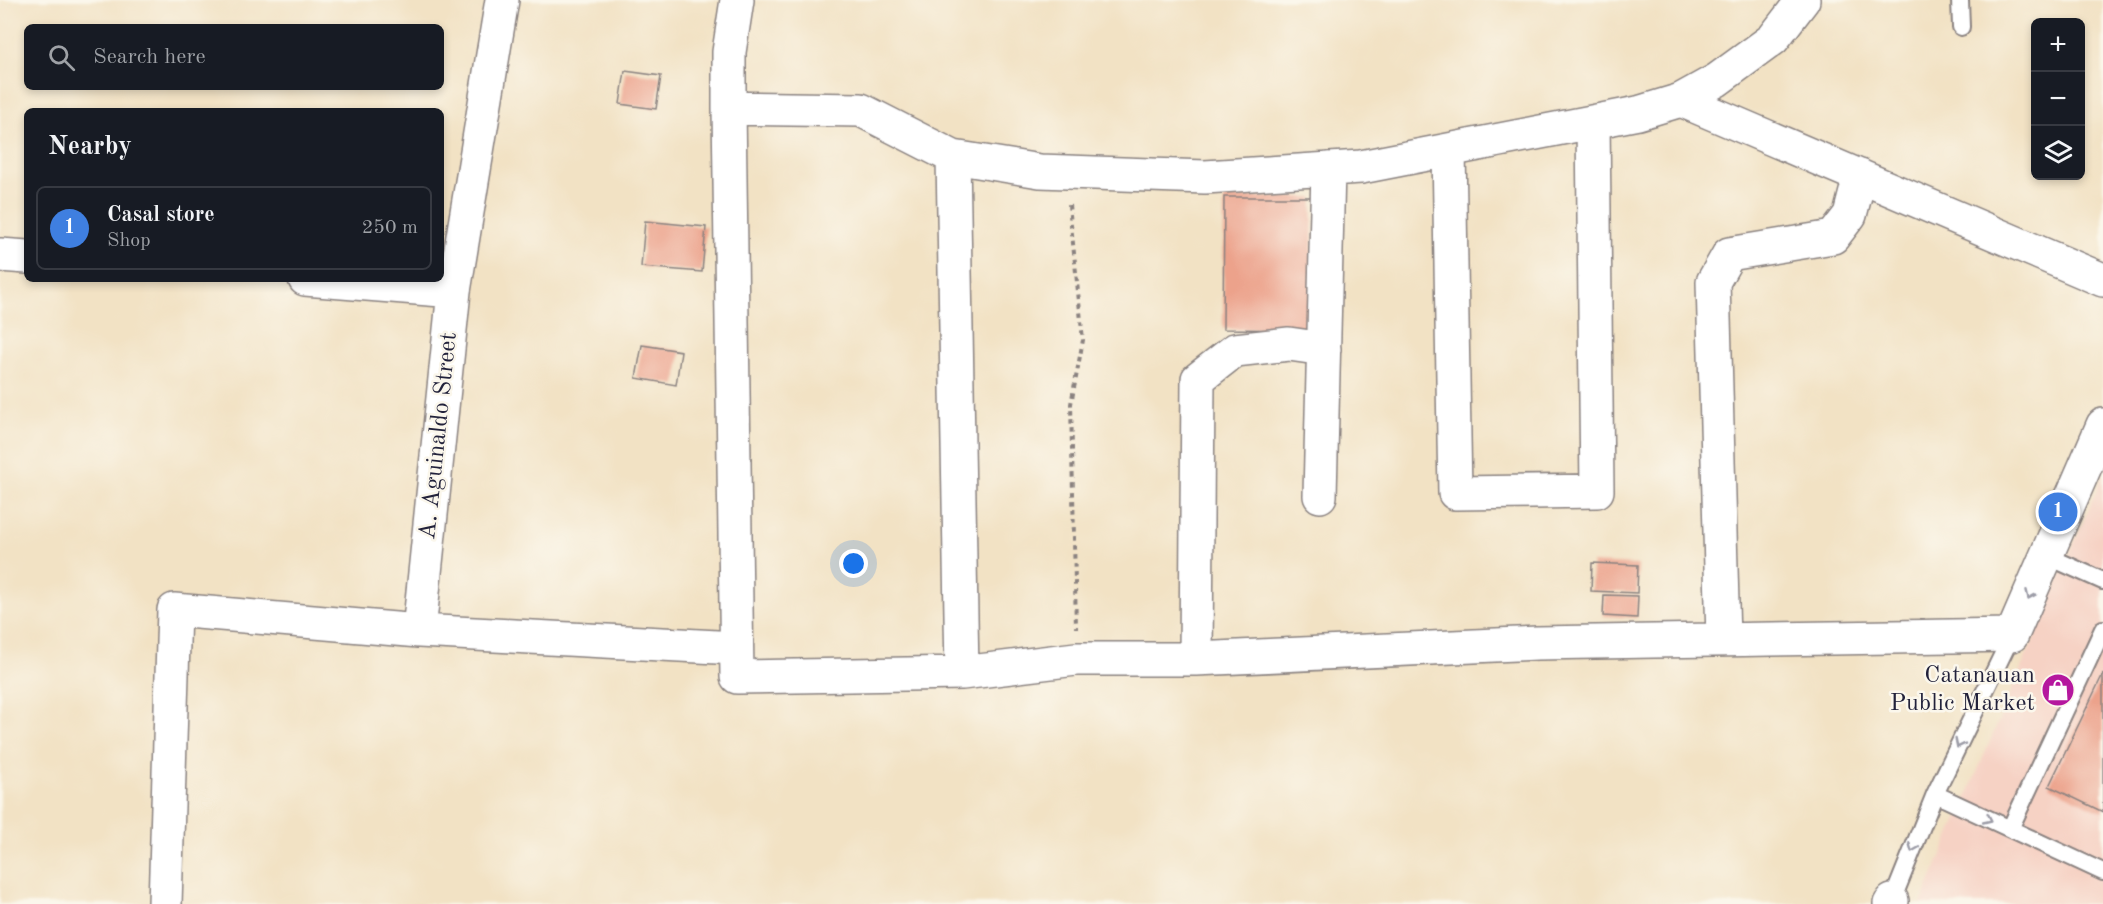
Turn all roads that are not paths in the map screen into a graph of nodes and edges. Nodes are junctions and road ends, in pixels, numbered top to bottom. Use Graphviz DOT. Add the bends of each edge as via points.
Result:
graph roads {
  1 [pos="502,0"];
  2 [pos="737,0"];
  3 [pos="1803,0"];
  4 [pos="1960,0"];
  5 [pos="1961,27"];
  6 [pos="1681,100"];
  7 [pos="729,108"];
  8 [pos="1593,122"];
  9 [pos="1449,150"];
  10 [pos="953,157"];
  11 [pos="1328,169"];
  12 [pos="1860,176"];
  13 [pos="0,255"];
  14 [pos="24,257"];
  15 [pos="2103,280"];
  16 [pos="342,282"];
  17 [pos="454,291"];
  18 [pos="1324,349"];
  19 [pos="2103,425"];
  20 [pos="2096,461"];
  21 [pos="1320,496"];
  22 [pos="2047,556"];
  23 [pos="2103,581"];
  24 [pos="2103,629"];
  25 [pos="419,631"];
  26 [pos="2012,635"];
  27 [pos="1723,639"];
  28 [pos="736,648"];
  29 [pos="1196,659"];
  30 [pos="962,673"];
  31 [pos="1935,794"];
  32 [pos="2010,829"];
  33 [pos="2103,872"];
  34 [pos="1894,903"];
  35 [pos="165,904"];
  1 -- 17 [label="street, A. Aguinaldo Street"];
  2 -- 7 [label="street" via="729,52"];
  3 -- 6 [label="street" via="1773,39 1717,80"];
  4 -- 5 [label="lane"];
  6 -- 8 [label="street"];
  6 -- 12 [label="street"];
  7 -- 10 [label="street" via="861,110"];
  7 -- 28 [label="street"];
  8 -- 9 [label="street"];
  8 -- 9 [label="street" via="1597,490 1455,493"];
  9 -- 11 [label="street" via="1361,167"];
  10 -- 11 [label="street" via="1040,171 1205,177"];
  10 -- 30 [label="street"];
  11 -- 18 [label="street"];
  12 -- 15 [label="street"];
  12 -- 27 [label="street" via="1850,215 1833,237 1729,254 1713,282"];
  13 -- 14 [label="street"];
  16 -- 17 [label="street"];
  17 -- 25 [label="street, A. Aguinaldo Street"];
  18 -- 21 [label="street"];
  18 -- 29 [label="street" via="1289,344 1234,350 1198,379"];
  19 -- 20 [label="street"];
  20 -- 22 [label="street"];
  22 -- 23 [label="lane"];
  22 -- 26 [label="street, one-way"];
  24 -- 32 [label="lane"];
  25 -- 28 [label="street"];
  25 -- 35 [label="street" via="174,610"];
  26 -- 27 [label="street"];
  26 -- 31 [label="lane, one-way"];
  27 -- 29 [label="street" via="1537,643"];
  28 -- 30 [label="street" via="737,677"];
  29 -- 30 [label="street" via="1076,658"];
  31 -- 32 [label="lane, one-way"];
  31 -- 34 [label="lane, one-way"];
  32 -- 33 [label="lane"];
}
